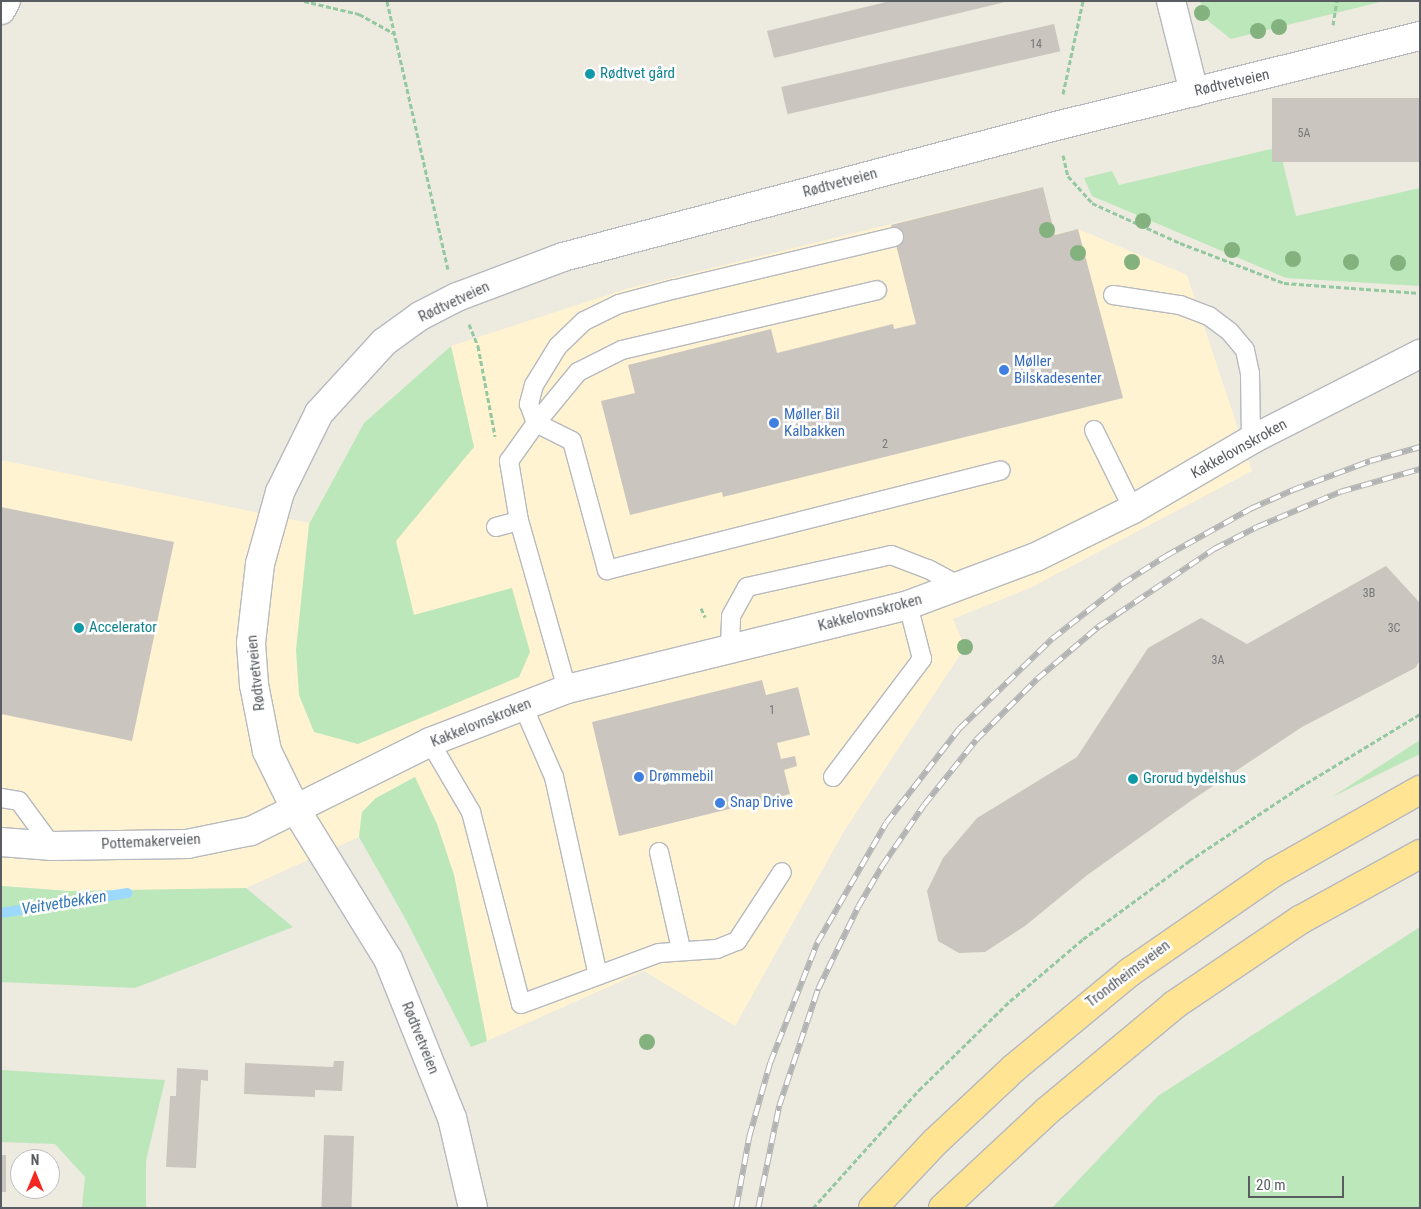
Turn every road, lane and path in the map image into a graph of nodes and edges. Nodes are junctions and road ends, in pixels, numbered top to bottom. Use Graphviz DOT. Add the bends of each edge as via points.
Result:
graph roads {
  1 [pos="6,1"];
  2 [pos="304,1"];
  3 [pos="388,1"];
  4 [pos="1083,1"];
  5 [pos="1171,1"];
  6 [pos="1,10"];
  7 [pos="394,33"];
  8 [pos="1420,36"];
  9 [pos="1194,92"];
  10 [pos="1063,96"];
  11 [pos="1062,152"];
  12 [pos="894,237"];
  13 [pos="876,290"];
  14 [pos="1420,293"];
  15 [pos="1114,295"];
  16 [pos="457,297"];
  17 [pos="1420,354"];
  18 [pos="536,423"];
  19 [pos="1094,430"];
  20 [pos="1251,440"];
  21 [pos="509,461"];
  22 [pos="1000,470"];
  23 [pos="1133,508"];
  24 [pos="519,521"];
  25 [pos="496,527"];
  26 [pos="960,586"];
  27 [pos="908,605"];
  28 [pos="730,648"];
  29 [pos="567,689"];
  30 [pos="523,706"];
  31 [pos="1420,714"];
  32 [pos="430,742"];
  33 [pos="833,777"];
  34 [pos="1420,790"];
  35 [pos="1,798"];
  36 [pos="296,810"];
  37 [pos="1,842"];
  38 [pos="52,846"];
  39 [pos="659,852"];
  40 [pos="1420,854"];
  41 [pos="782,872"];
  42 [pos="681,949"];
  43 [pos="598,976"];
  44 [pos="473,1208"];
  45 [pos="813,1208"];
  46 [pos="873,1208"];
  47 [pos="943,1208"];
  1 -- 6 [label="street"];
  2 -- 7 [label="path" via="359,14"];
  3 -- 7 [label="path"];
  4 -- 10 [label="path"];
  5 -- 9 [label="street"];
  7 -- 16 [label="path"];
  8 -- 9 [label="street, Rødtvetveien"];
  9 -- 16 [label="street, Rødtvetveien" via="563,256"];
  11 -- 14 [label="path" via="1068,176 1092,203 1180,243 1284,283"];
  12 -- 18 [label="lane" via="665,291 619,304 584,321 558,346 534,385 529,404"];
  13 -- 18 [label="lane" via="622,350 578,372"];
  15 -- 20 [label="lane" via="1180,305 1209,316 1230,332 1245,350 1250,373"];
  16 -- 21 [label="path" via="478,346 492,431"];
  16 -- 36 [label="street, Rødtvetveien" via="420,316 392,336 350,376 319,413 280,492 260,564 251,642 254,685 268,751"];
  17 -- 20 [label="street, Kakkelovnskroken"];
  18 -- 21 [label="lane"];
  18 -- 22 [label="lane" via="572,441 607,570"];
  19 -- 23 [label="lane"];
  20 -- 23 [label="street, Kakkelovnskroken"];
  21 -- 24 [label="lane"];
  23 -- 26 [label="street, Kakkelovnskroken" via="1036,557"];
  24 -- 25 [label="lane"];
  24 -- 29 [label="lane"];
  26 -- 27 [label="street, Kakkelovnskroken"];
  26 -- 28 [label="lane" via="928,568 890,555 747,587 731,616"];
  27 -- 28 [label="street, Kakkelovnskroken"];
  27 -- 33 [label="lane" via="922,659"];
  28 -- 29 [label="street, Kakkelovnskroken"];
  29 -- 30 [label="street, Kakkelovnskroken"];
  30 -- 32 [label="street, Kakkelovnskroken"];
  30 -- 43 [label="lane" via="554,777"];
  31 -- 45 [label="path" via="1205,850 1083,939 1010,1001 919,1090"];
  32 -- 36 [label="street, Kakkelovnskroken"];
  32 -- 43 [label="lane" via="471,812 521,1004"];
  34 -- 46 [label="highway, Trondheimsveien" via="1273,872 1130,972 1014,1068 935,1142"];
  35 -- 38 [label="lane" via="19,801"];
  36 -- 38 [label="street, Pottemakerveien" via="251,831 187,844"];
  36 -- 44 [label="street, Rødtvetveien" via="388,959 452,1118"];
  37 -- 38 [label="street, Pottemakerveien"];
  39 -- 42 [label="lane"];
  40 -- 47 [label="highway" via="1300,920 1174,1005 1054,1105"];
  41 -- 42 [label="lane" via="737,941 717,949"];
  42 -- 43 [label="lane" via="659,953"];
}
